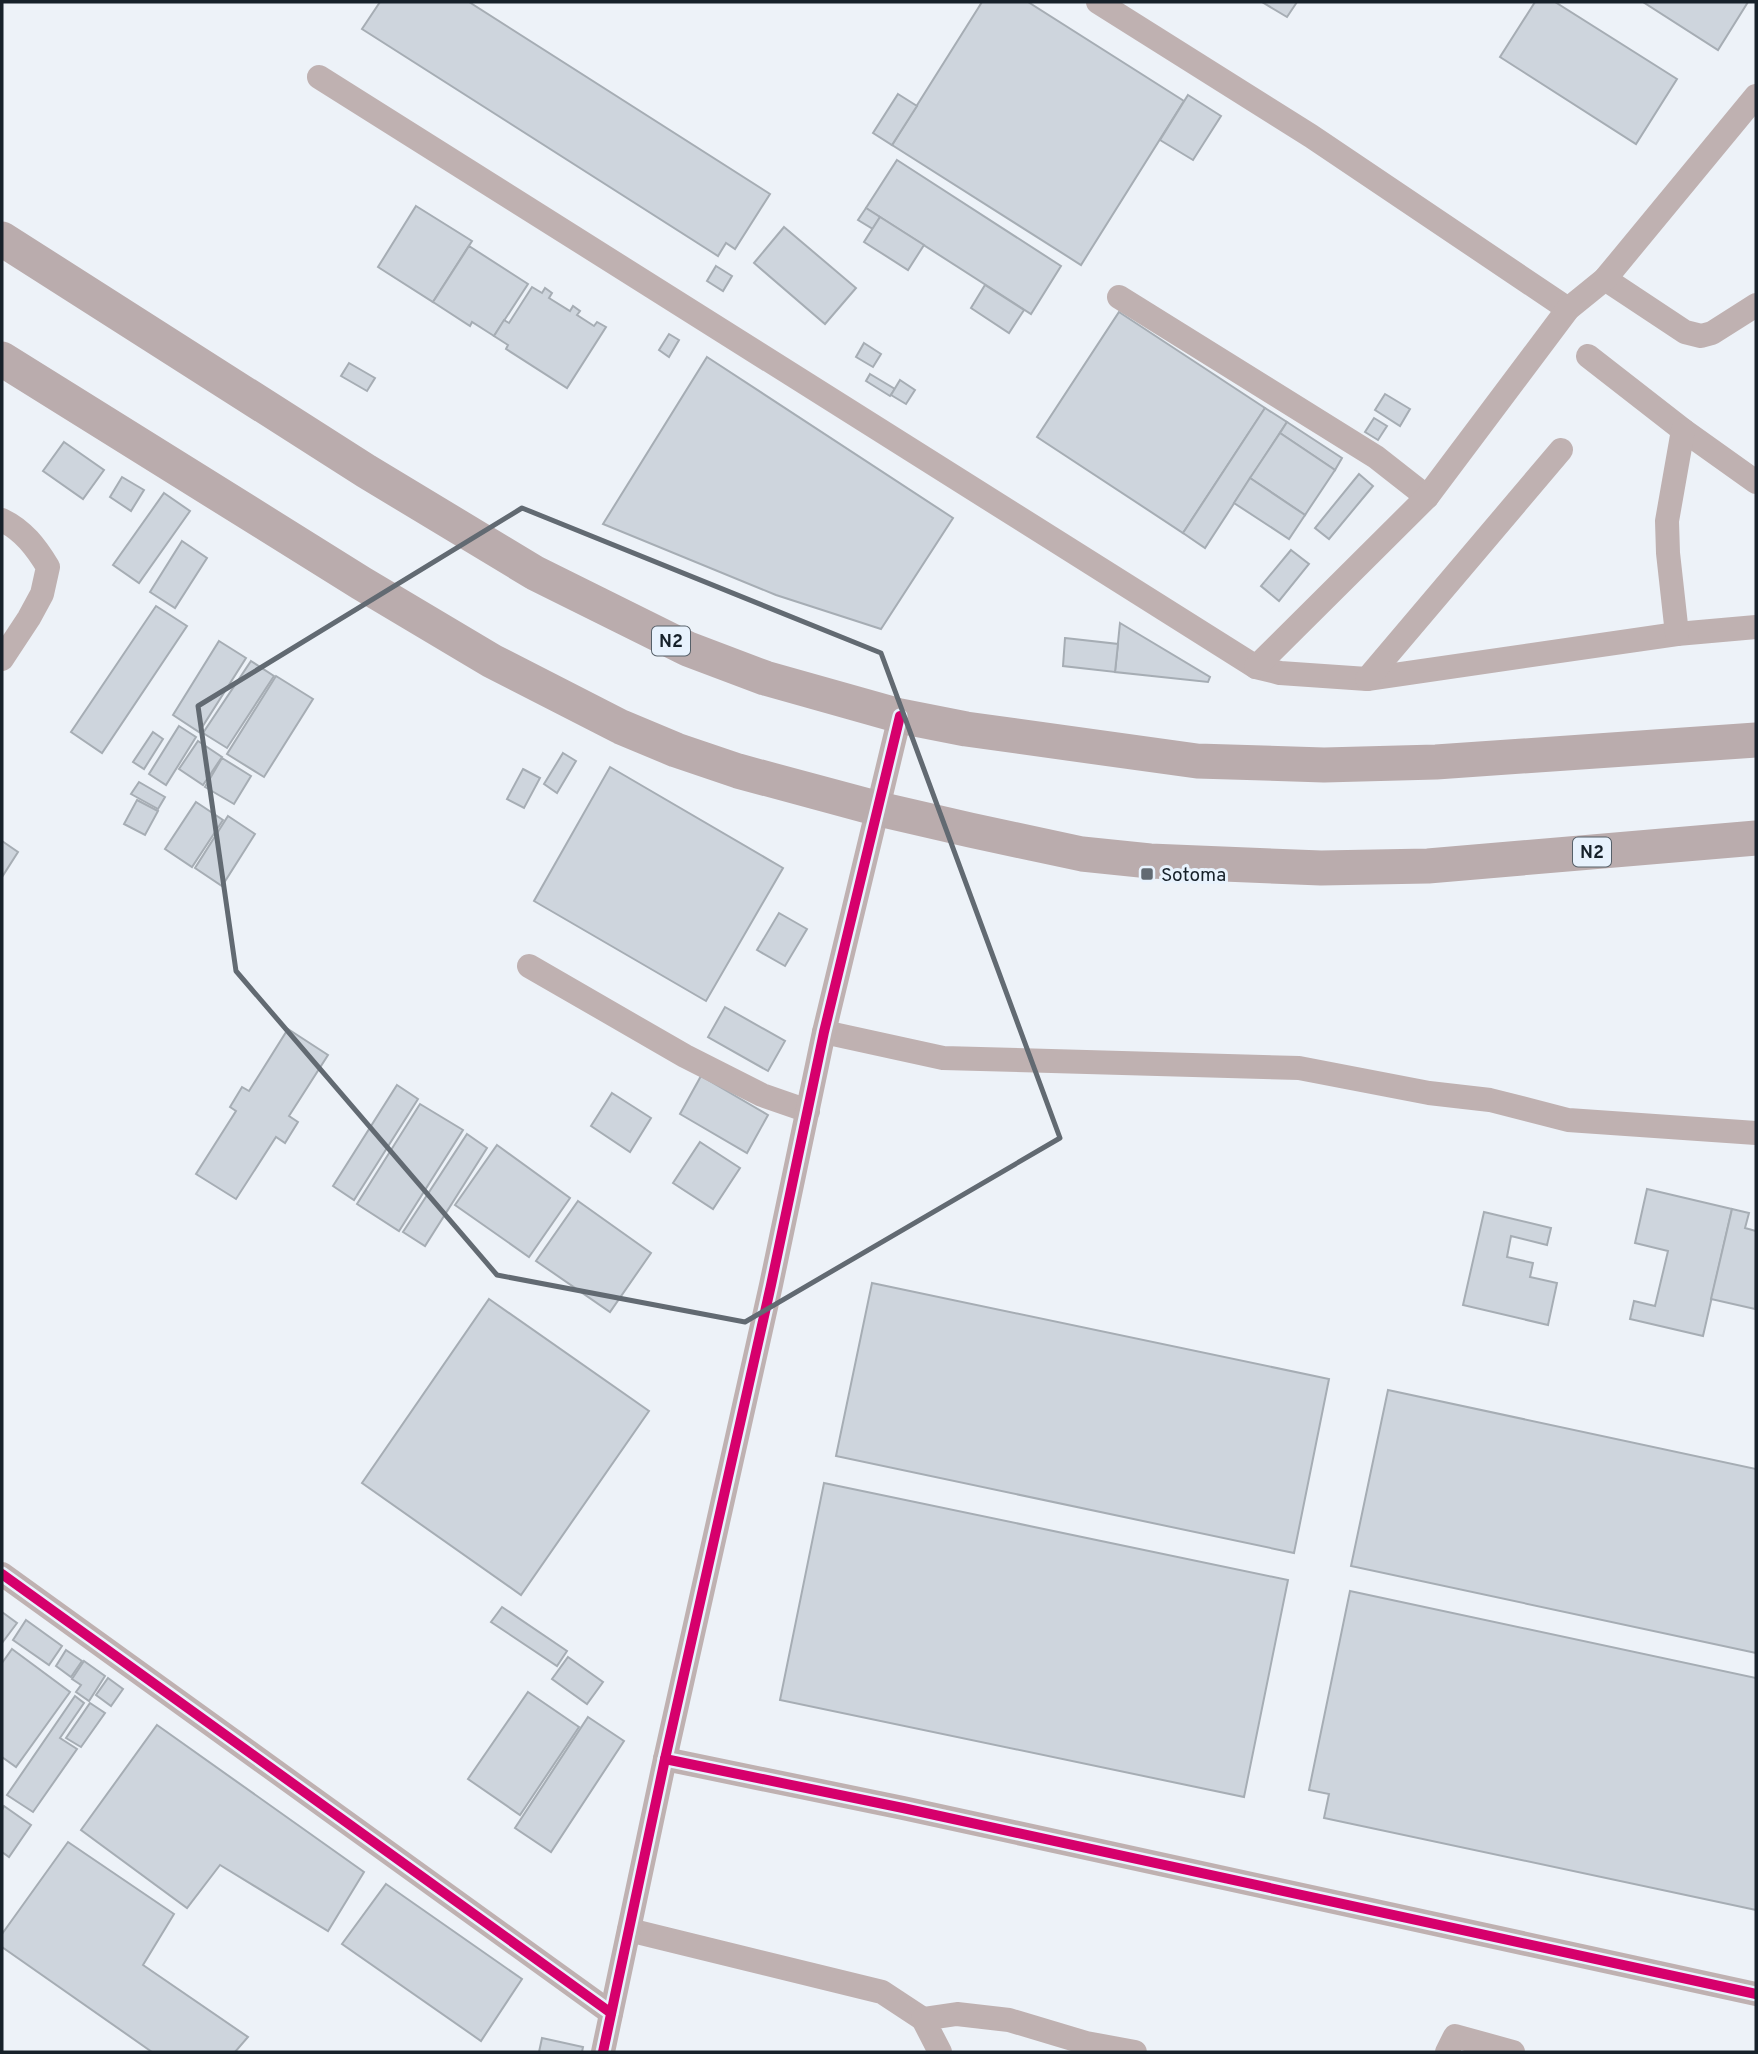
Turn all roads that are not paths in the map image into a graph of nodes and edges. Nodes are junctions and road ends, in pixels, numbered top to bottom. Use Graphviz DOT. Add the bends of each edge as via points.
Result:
graph roads {
  1 [pos="1098,2"];
  2 [pos="319,77"];
  3 [pos="1756,96"];
  4 [pos="2,239"];
  5 [pos="1605,279"];
  6 [pos="1119,297"];
  7 [pos="1756,305"];
  8 [pos="1569,309"];
  9 [pos="1588,356"];
  10 [pos="2,359"];
  11 [pos="1683,430"];
  12 [pos="1561,450"];
  13 [pos="1756,482"];
  14 [pos="1427,497"];
  15 [pos="2,520"];
  16 [pos="1756,628"];
  17 [pos="1677,634"];
  18 [pos="2,659"];
  19 [pos="1256,667"];
  20 [pos="1367,679"];
  21 [pos="900,716"];
  22 [pos="1756,740"];
  23 [pos="879,809"];
  24 [pos="1756,838"];
  25 [pos="529,966"];
  26 [pos="824,1032"];
  27 [pos="808,1111"];
  28 [pos="1756,1133"];
  29 [pos="2,1574"];
  30 [pos="665,1759"];
  31 [pos="629,1930"];
  32 [pos="1756,1994"];
  33 [pos="611,2013"];
  34 [pos="923,2019"];
  35 [pos="603,2052"];
  36 [pos="940,2052"];
  37 [pos="1135,2052"];
  38 [pos="1447,2052"];
  39 [pos="1513,2052"];
  1 -- 8 [label="street" via="1311,136"];
  2 -- 19 [label="street"];
  3 -- 5 [label="street"];
  4 -- 21 [label="highway, N2" via="535,573 688,649 765,678"];
  5 -- 7 [label="street" via="1685,332 1701,336"];
  5 -- 8 [label="street"];
  6 -- 14 [label="street" via="1376,457"];
  8 -- 14 [label="street"];
  9 -- 11 [label="street"];
  10 -- 23 [label="highway, N2" via="427,623 560,697 688,754"];
  11 -- 13 [label="street"];
  11 -- 17 [label="street" via="1667,521"];
  12 -- 20 [label="street"];
  14 -- 19 [label="street"];
  15 -- 18 [label="street" via="36,546 48,567 42,594"];
  16 -- 17 [label="street"];
  17 -- 20 [label="street"];
  19 -- 20 [label="street" via="1304,676"];
  21 -- 22 [label="highway, N2" via="1198,761 1312,765 1436,762"];
  21 -- 23 [label="street"];
  23 -- 24 [label="highway, N2" via="1082,854 1321,868 1428,866"];
  23 -- 26 [label="street"];
  25 -- 27 [label="street" via="715,1072"];
  26 -- 27 [label="street"];
  26 -- 28 [label="street" via="943,1058 1299,1068 1490,1100 1568,1120"];
  27 -- 30 [label="street"];
  29 -- 33 [label="street"];
  30 -- 31 [label="street"];
  30 -- 32 [label="street"];
  31 -- 33 [label="street"];
  31 -- 34 [label="street" via="883,1992"];
  33 -- 35 [label="street"];
  34 -- 36 [label="street"];
  34 -- 37 [label="street" via="957,2014 1009,2020"];
  38 -- 39 [label="street" via="1455,2036"];
}
